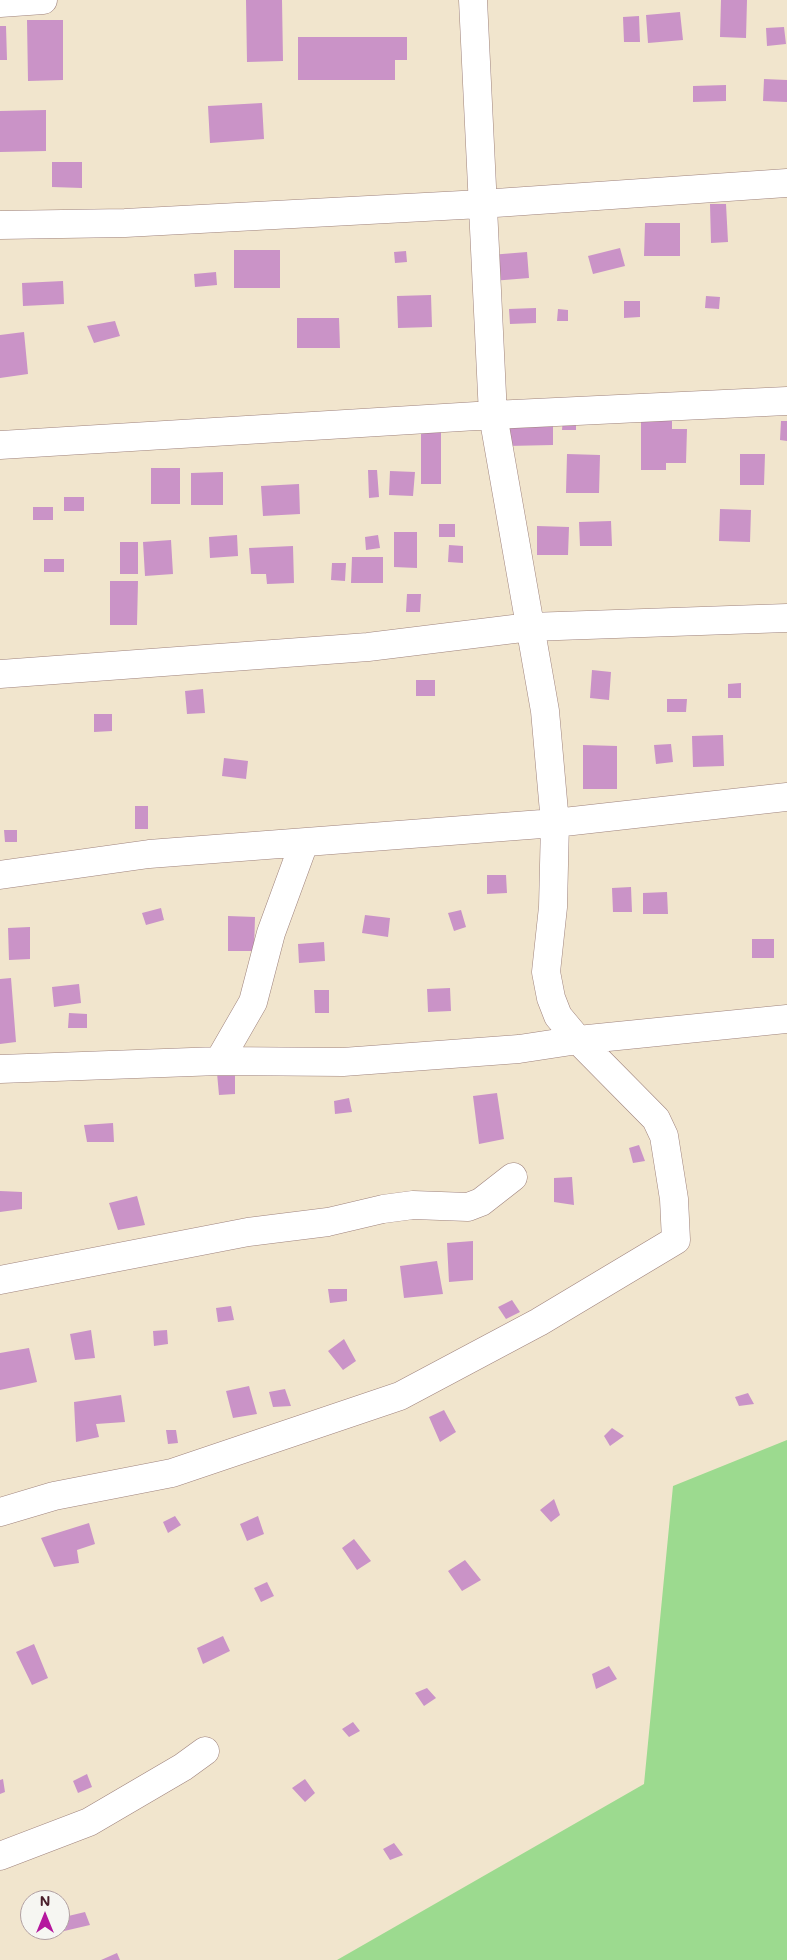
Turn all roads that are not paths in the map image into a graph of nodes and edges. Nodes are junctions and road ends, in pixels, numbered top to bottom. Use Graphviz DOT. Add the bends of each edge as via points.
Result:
graph roads {
  1 [pos="43,0"];
  2 [pos="473,0"];
  3 [pos="0,3"];
  4 [pos="787,183"];
  5 [pos="481,204"];
  6 [pos="0,225"];
  7 [pos="787,401"];
  8 [pos="493,415"];
  9 [pos="0,445"];
  10 [pos="787,618"];
  11 [pos="530,627"];
  12 [pos="0,674"];
  13 [pos="787,797"];
  14 [pos="555,823"];
  15 [pos="304,843"];
  16 [pos="0,875"];
  17 [pos="787,1019"];
  18 [pos="578,1040"];
  19 [pos="219,1061"];
  20 [pos="0,1069"];
  21 [pos="513,1177"];
  22 [pos="0,1280"];
  23 [pos="0,1512"];
  24 [pos="205,1751"];
  25 [pos="0,1856"];
  1 -- 3 [label="street"];
  2 -- 5 [label="street"];
  4 -- 5 [label="street"];
  5 -- 6 [label="street" via="125,223"];
  5 -- 8 [label="street"];
  7 -- 8 [label="street"];
  8 -- 9 [label="street"];
  8 -- 11 [label="street"];
  10 -- 11 [label="street"];
  11 -- 12 [label="street" via="368,648"];
  11 -- 14 [label="street" via="545,711"];
  13 -- 14 [label="street"];
  14 -- 15 [label="street"];
  14 -- 18 [label="street" via="553,907 546,972 558,1016"];
  15 -- 16 [label="street" via="149,854"];
  15 -- 19 [label="street" via="270,933 253,1002"];
  17 -- 18 [label="street"];
  18 -- 19 [label="street" via="519,1049 343,1062"];
  18 -- 23 [label="street" via="656,1119 664,1136 674,1199 676,1240 539,1322 400,1396 172,1473 54,1496"];
  19 -- 20 [label="street"];
  21 -- 22 [label="street" via="481,1202 468,1207 414,1205 383,1209 328,1222 248,1232"];
  24 -- 25 [label="street" via="89,1822"];
}
